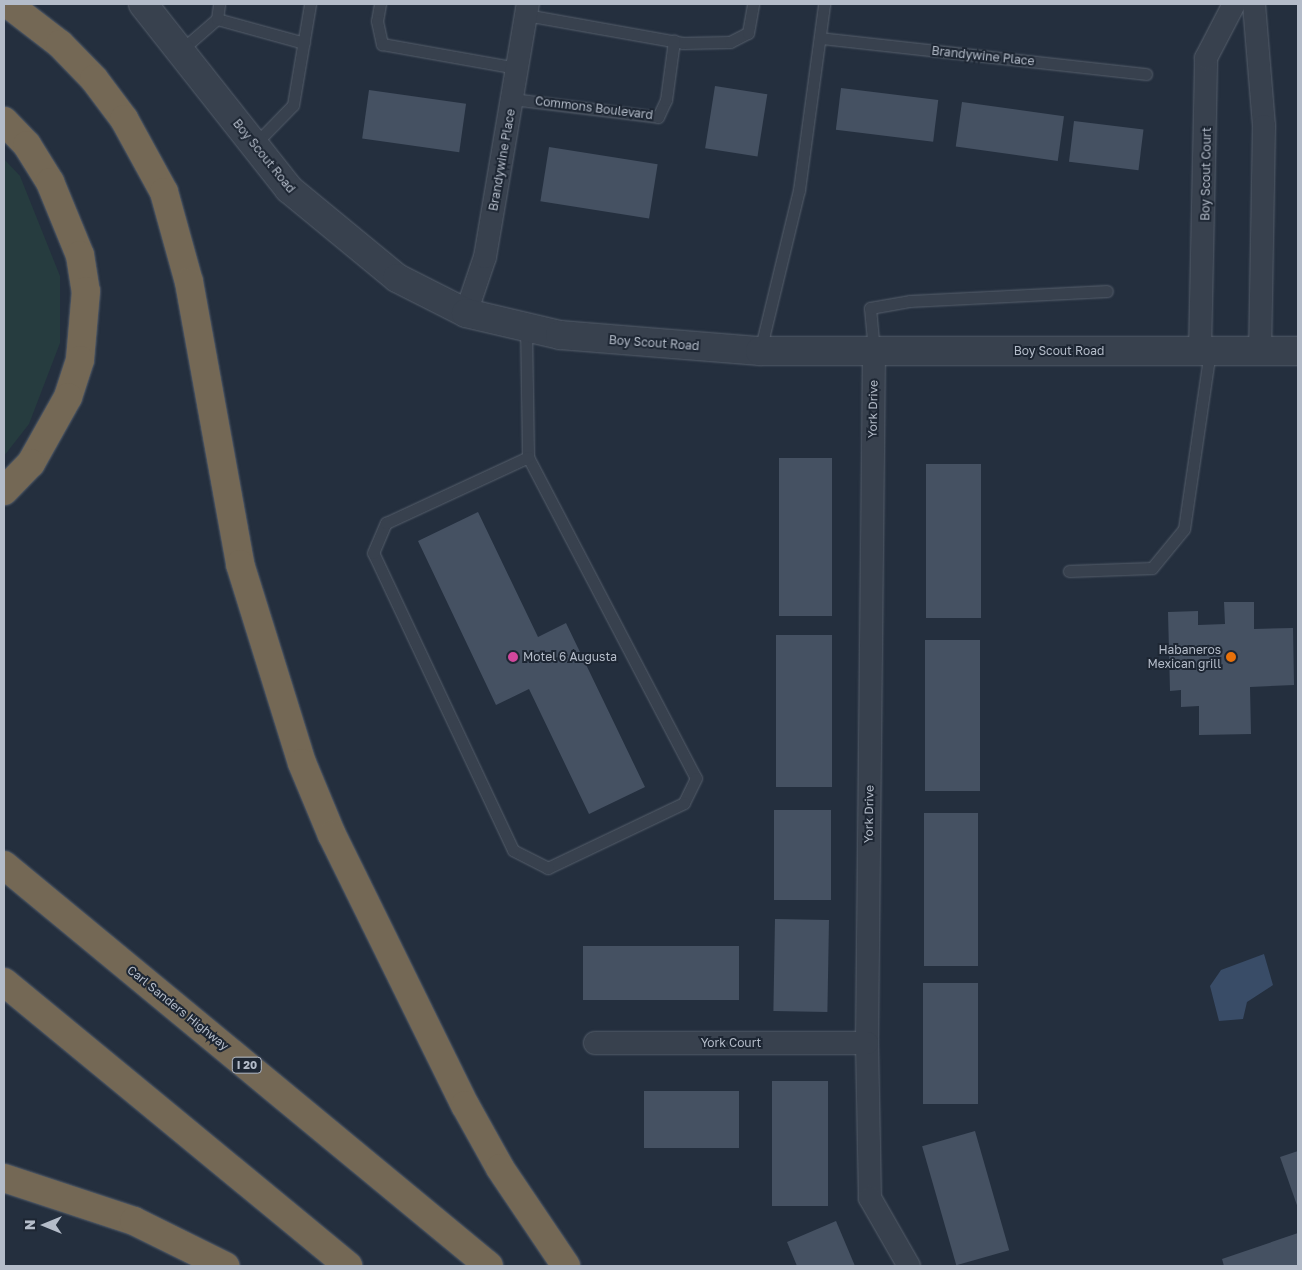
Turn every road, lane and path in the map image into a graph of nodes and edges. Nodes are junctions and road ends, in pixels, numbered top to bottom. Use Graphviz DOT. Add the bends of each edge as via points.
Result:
graph roads {
  1 [pos="8,4"];
  2 [pos="143,4"];
  3 [pos="220,4"];
  4 [pos="310,4"];
  5 [pos="380,4"];
  6 [pos="753,4"];
  7 [pos="824,4"];
  8 [pos="1234,4"];
  9 [pos="1254,4"];
  10 [pos="527,9"];
  11 [pos="217,19"];
  12 [pos="820,38"];
  13 [pos="674,41"];
  14 [pos="304,42"];
  15 [pos="178,52"];
  16 [pos="517,68"];
  17 [pos="1146,74"];
  18 [pos="512,99"];
  19 [pos="4,121"];
  20 [pos="255,144"];
  21 [pos="1107,291"];
  22 [pos="466,313"];
  23 [pos="526,327"];
  24 [pos="760,351"];
  25 [pos="874,351"];
  26 [pos="1205,351"];
  27 [pos="1260,351"];
  28 [pos="1298,351"];
  29 [pos="528,457"];
  30 [pos="4,491"];
  31 [pos="1069,571"];
  32 [pos="4,865"];
  33 [pos="4,982"];
  34 [pos="594,1043"];
  35 [pos="867,1043"];
  36 [pos="4,1178"];
  37 [pos="225,1266"];
  38 [pos="348,1266"];
  39 [pos="489,1266"];
  40 [pos="566,1266"];
  41 [pos="909,1266"];
  1 -- 40 [label="highway" via="60,44 94,79 124,118 164,192 189,282 240,564 302,762 332,834 465,1105 500,1168"];
  2 -- 15 [label="street, Boy Scout Road"];
  3 -- 11 [label="lane"];
  4 -- 14 [label="lane"];
  5 -- 16 [label="lane" via="377,21 382,44"];
  6 -- 13 [label="lane" via="748,33 730,42"];
  7 -- 12 [label="lane"];
  8 -- 26 [label="street, Boy Scout Court" via="1206,58"];
  9 -- 27 [label="street" via="1264,126"];
  10 -- 13 [label="lane"];
  10 -- 16 [label="street, Brandywine Place"];
  11 -- 14 [label="lane"];
  11 -- 15 [label="lane"];
  12 -- 17 [label="lane, Brandywine Place"];
  12 -- 24 [label="lane" via="799,190"];
  13 -- 18 [label="lane, Commons Boulevard" via="666,100 658,117"];
  14 -- 20 [label="lane" via="293,105"];
  15 -- 20 [label="street, Boy Scout Road"];
  16 -- 18 [label="street, Brandywine Place"];
  18 -- 22 [label="street, Brandywine Place" via="485,257"];
  19 -- 30 [label="highway" via="27,145 50,182 80,255 86,291 80,360 68,397 31,463"];
  20 -- 22 [label="street, Boy Scout Road" via="289,189 320,218 397,278"];
  21 -- 25 [label="lane" via="910,301 870,308"];
  22 -- 23 [label="street, Boy Scout Road"];
  23 -- 24 [label="street, Boy Scout Road" via="560,335"];
  23 -- 29 [label="lane"];
  24 -- 25 [label="street, Boy Scout Road"];
  25 -- 26 [label="street, Boy Scout Road"];
  25 -- 35 [label="street, York Drive"];
  26 -- 27 [label="street, Boy Scout Road"];
  26 -- 31 [label="lane" via="1184,529 1152,568"];
  27 -- 28 [label="street, Boy Scout Road"];
  29 -- 29 [label="lane" via="696,778 684,804 548,868 513,850 373,553 386,523"];
  32 -- 39 [label="highway, Carl Sanders Highway / I 20"];
  33 -- 38 [label="highway"];
  34 -- 35 [label="street, York Court"];
  35 -- 41 [label="street, York Drive" via="870,1198"];
  36 -- 37 [label="highway" via="134,1221"];
}
